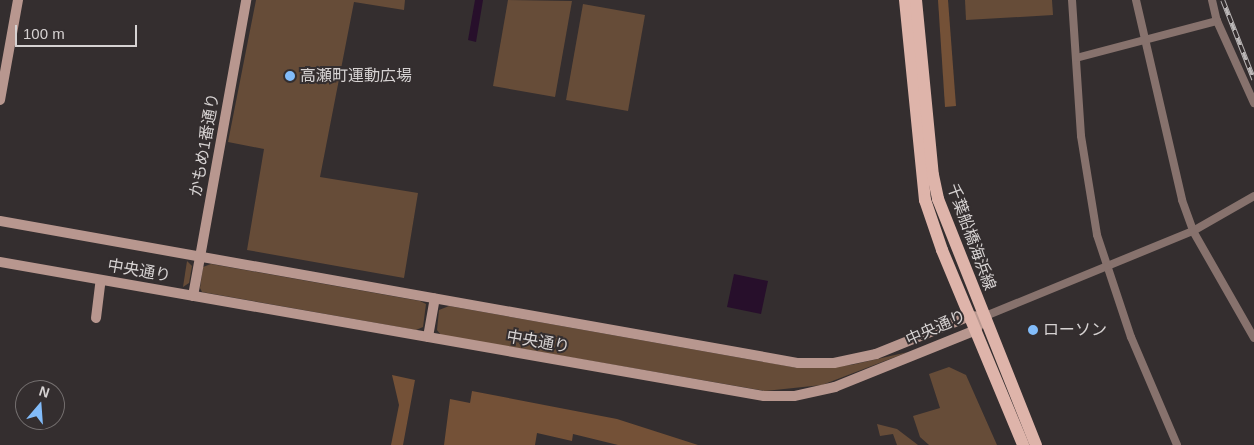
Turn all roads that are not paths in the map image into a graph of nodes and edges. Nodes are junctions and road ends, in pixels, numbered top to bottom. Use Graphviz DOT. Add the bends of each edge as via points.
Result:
graph roads {
  1 [pos="18,0"];
  2 [pos="246,0"];
  3 [pos="905,0"];
  4 [pos="916,0"];
  5 [pos="1072,0"];
  6 [pos="1136,0"];
  7 [pos="1212,0"];
  8 [pos="1217,21"];
  9 [pos="1144,40"];
  10 [pos="1076,58"];
  11 [pos="0,100"];
  12 [pos="1254,103"];
  13 [pos="1254,196"];
  14 [pos="0,220"];
  15 [pos="1193,231"];
  16 [pos="200,257"];
  17 [pos="0,262"];
  18 [pos="1106,268"];
  19 [pos="101,280"];
  20 [pos="193,296"];
  21 [pos="435,299"];
  22 [pos="970,316"];
  23 [pos="983,317"];
  24 [pos="96,318"];
  25 [pos="976,330"];
  26 [pos="428,337"];
  27 [pos="1254,338"];
  28 [pos="1023,445"];
  29 [pos="1036,445"];
  30 [pos="1177,445"];
  1 -- 11 [label="street"];
  2 -- 16 [label="street, かもめ1番通り"];
  3 -- 22 [label="main road, 千葉船橋海浜線" via="925,200"];
  4 -- 23 [label="main road, 千葉船橋海浜線" via="932,175 954,245"];
  5 -- 10 [label="street"];
  6 -- 9 [label="street"];
  7 -- 8 [label="street"];
  8 -- 9 [label="street"];
  8 -- 12 [label="street"];
  9 -- 10 [label="street"];
  9 -- 15 [label="street" via="1182,200"];
  10 -- 18 [label="street" via="1088,191"];
  13 -- 15 [label="street"];
  14 -- 16 [label="street, 中央通り"];
  15 -- 18 [label="street"];
  15 -- 27 [label="street"];
  16 -- 20 [label="street, かもめ1番通り"];
  16 -- 21 [label="street, 中央通り"];
  17 -- 19 [label="street, 中央通り"];
  18 -- 23 [label="street"];
  18 -- 30 [label="street"];
  19 -- 20 [label="street, 中央通り"];
  19 -- 24 [label="street"];
  20 -- 26 [label="street, 中央通り"];
  21 -- 22 [label="street, 中央通り" via="783,361 819,364 876,354"];
  21 -- 26 [label="street"];
  22 -- 23 [label="street, 中央通り"];
  22 -- 25 [label="main road, 千葉船橋海浜線"];
  23 -- 25 [label="street, 中央通り"];
  23 -- 29 [label="main road, 千葉船橋海浜線"];
  25 -- 26 [label="street, 中央通り" via="835,387 794,396 726,391"];
  25 -- 28 [label="main road, 千葉船橋海浜線"];
}
